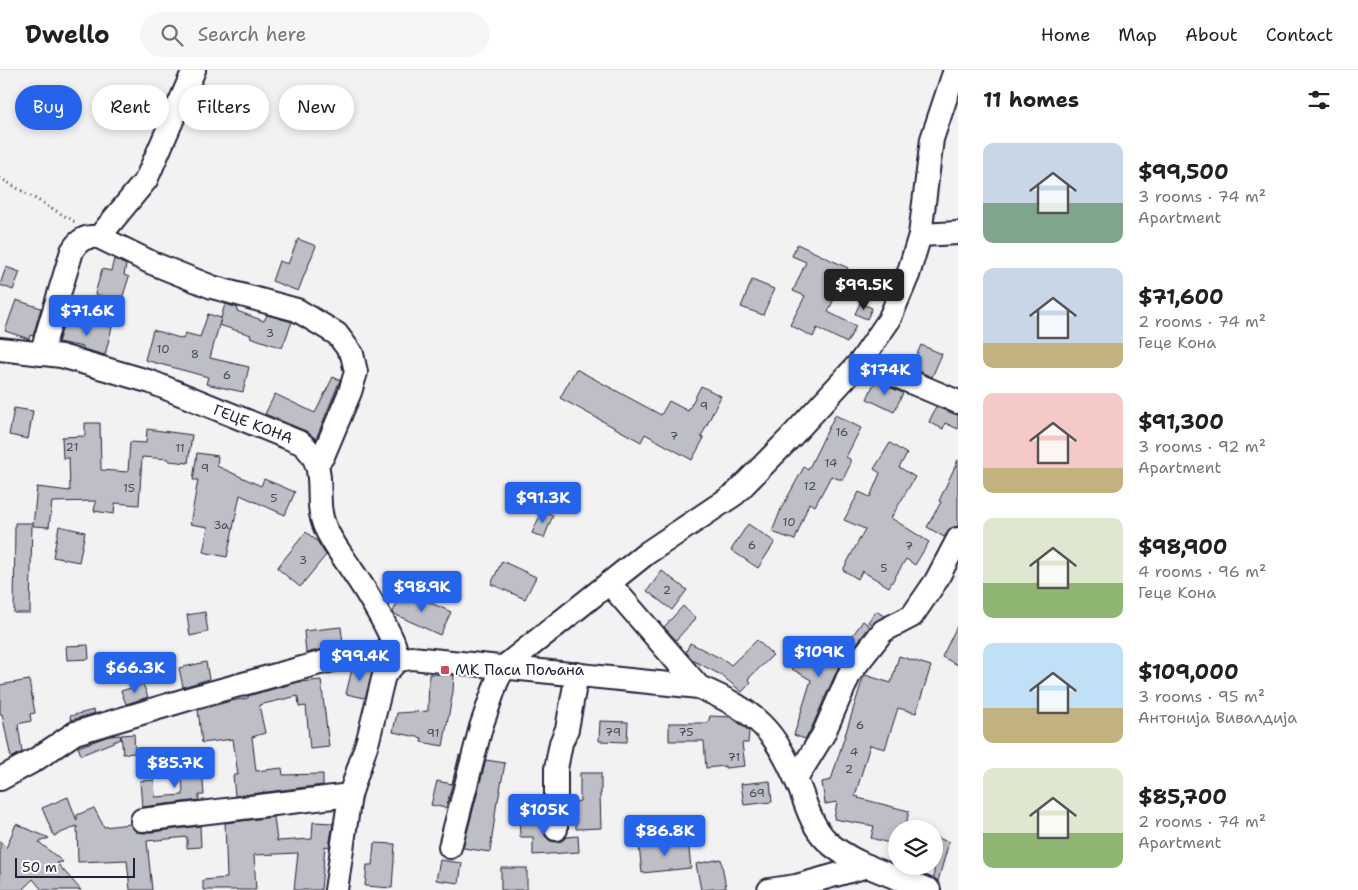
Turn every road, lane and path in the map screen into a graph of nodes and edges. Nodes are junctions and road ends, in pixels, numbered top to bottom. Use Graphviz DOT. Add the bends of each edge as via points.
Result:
graph roads {
  1 [pos="194,70"];
  2 [pos="955,70"];
  3 [pos="0,178"];
  4 [pos="958,233"];
  5 [pos="920,235"];
  6 [pos="99,237"];
  7 [pos="0,349"];
  8 [pos="40,354"];
  9 [pos="860,361"];
  10 [pos="958,402"];
  11 [pos="317,463"];
  12 [pos="958,539"];
  13 [pos="609,583"];
  14 [pos="398,656"];
  15 [pos="505,666"];
  16 [pos="577,674"];
  17 [pos="699,688"];
  18 [pos="0,778"];
  19 [pos="796,779"];
  20 [pos="350,795"];
  21 [pos="142,820"];
  22 [pos="556,829"];
  23 [pos="450,847"];
  24 [pos="868,866"];
  25 [pos="336,890"];
  26 [pos="769,890"];
  27 [pos="928,890"];
  1 -- 6 [label="street" via="146,180"];
  2 -- 5 [label="street" via="932,139"];
  3 -- 6 [label="path"];
  4 -- 5 [label="street"];
  5 -- 9 [label="street" via="890,320"];
  6 -- 8 [label="street" via="82,239 72,251"];
  6 -- 11 [label="street" via="212,287 297,310 338,334 352,354 356,372 323,456"];
  7 -- 8 [label="street, ГЕЦЕ КОНА"];
  8 -- 11 [label="street, ГЕЦЕ КОНА" via="61,356 151,382 302,443 310,449"];
  9 -- 10 [label="street"];
  9 -- 13 [label="street" via="735,494 646,553"];
  11 -- 14 [label="street" via="325,526 340,556 369,596 394,640"];
  12 -- 19 [label="street" via="936,581 912,616 883,631 850,674 823,735"];
  13 -- 15 [label="street"];
  13 -- 17 [label="street"];
  14 -- 15 [label="street"];
  14 -- 18 [label="street" via="354,656 320,663 75,733 35,760"];
  14 -- 20 [label="street" via="384,676"];
  15 -- 16 [label="street"];
  15 -- 23 [label="street" via="481,726"];
  16 -- 17 [label="street"];
  16 -- 22 [label="street" via="556,769"];
  17 -- 19 [label="street" via="722,697 767,729"];
  19 -- 24 [label="street" via="815,827 827,841"];
  20 -- 21 [label="street"];
  20 -- 25 [label="street"];
  24 -- 26 [label="street"];
  24 -- 27 [label="street"];
}
